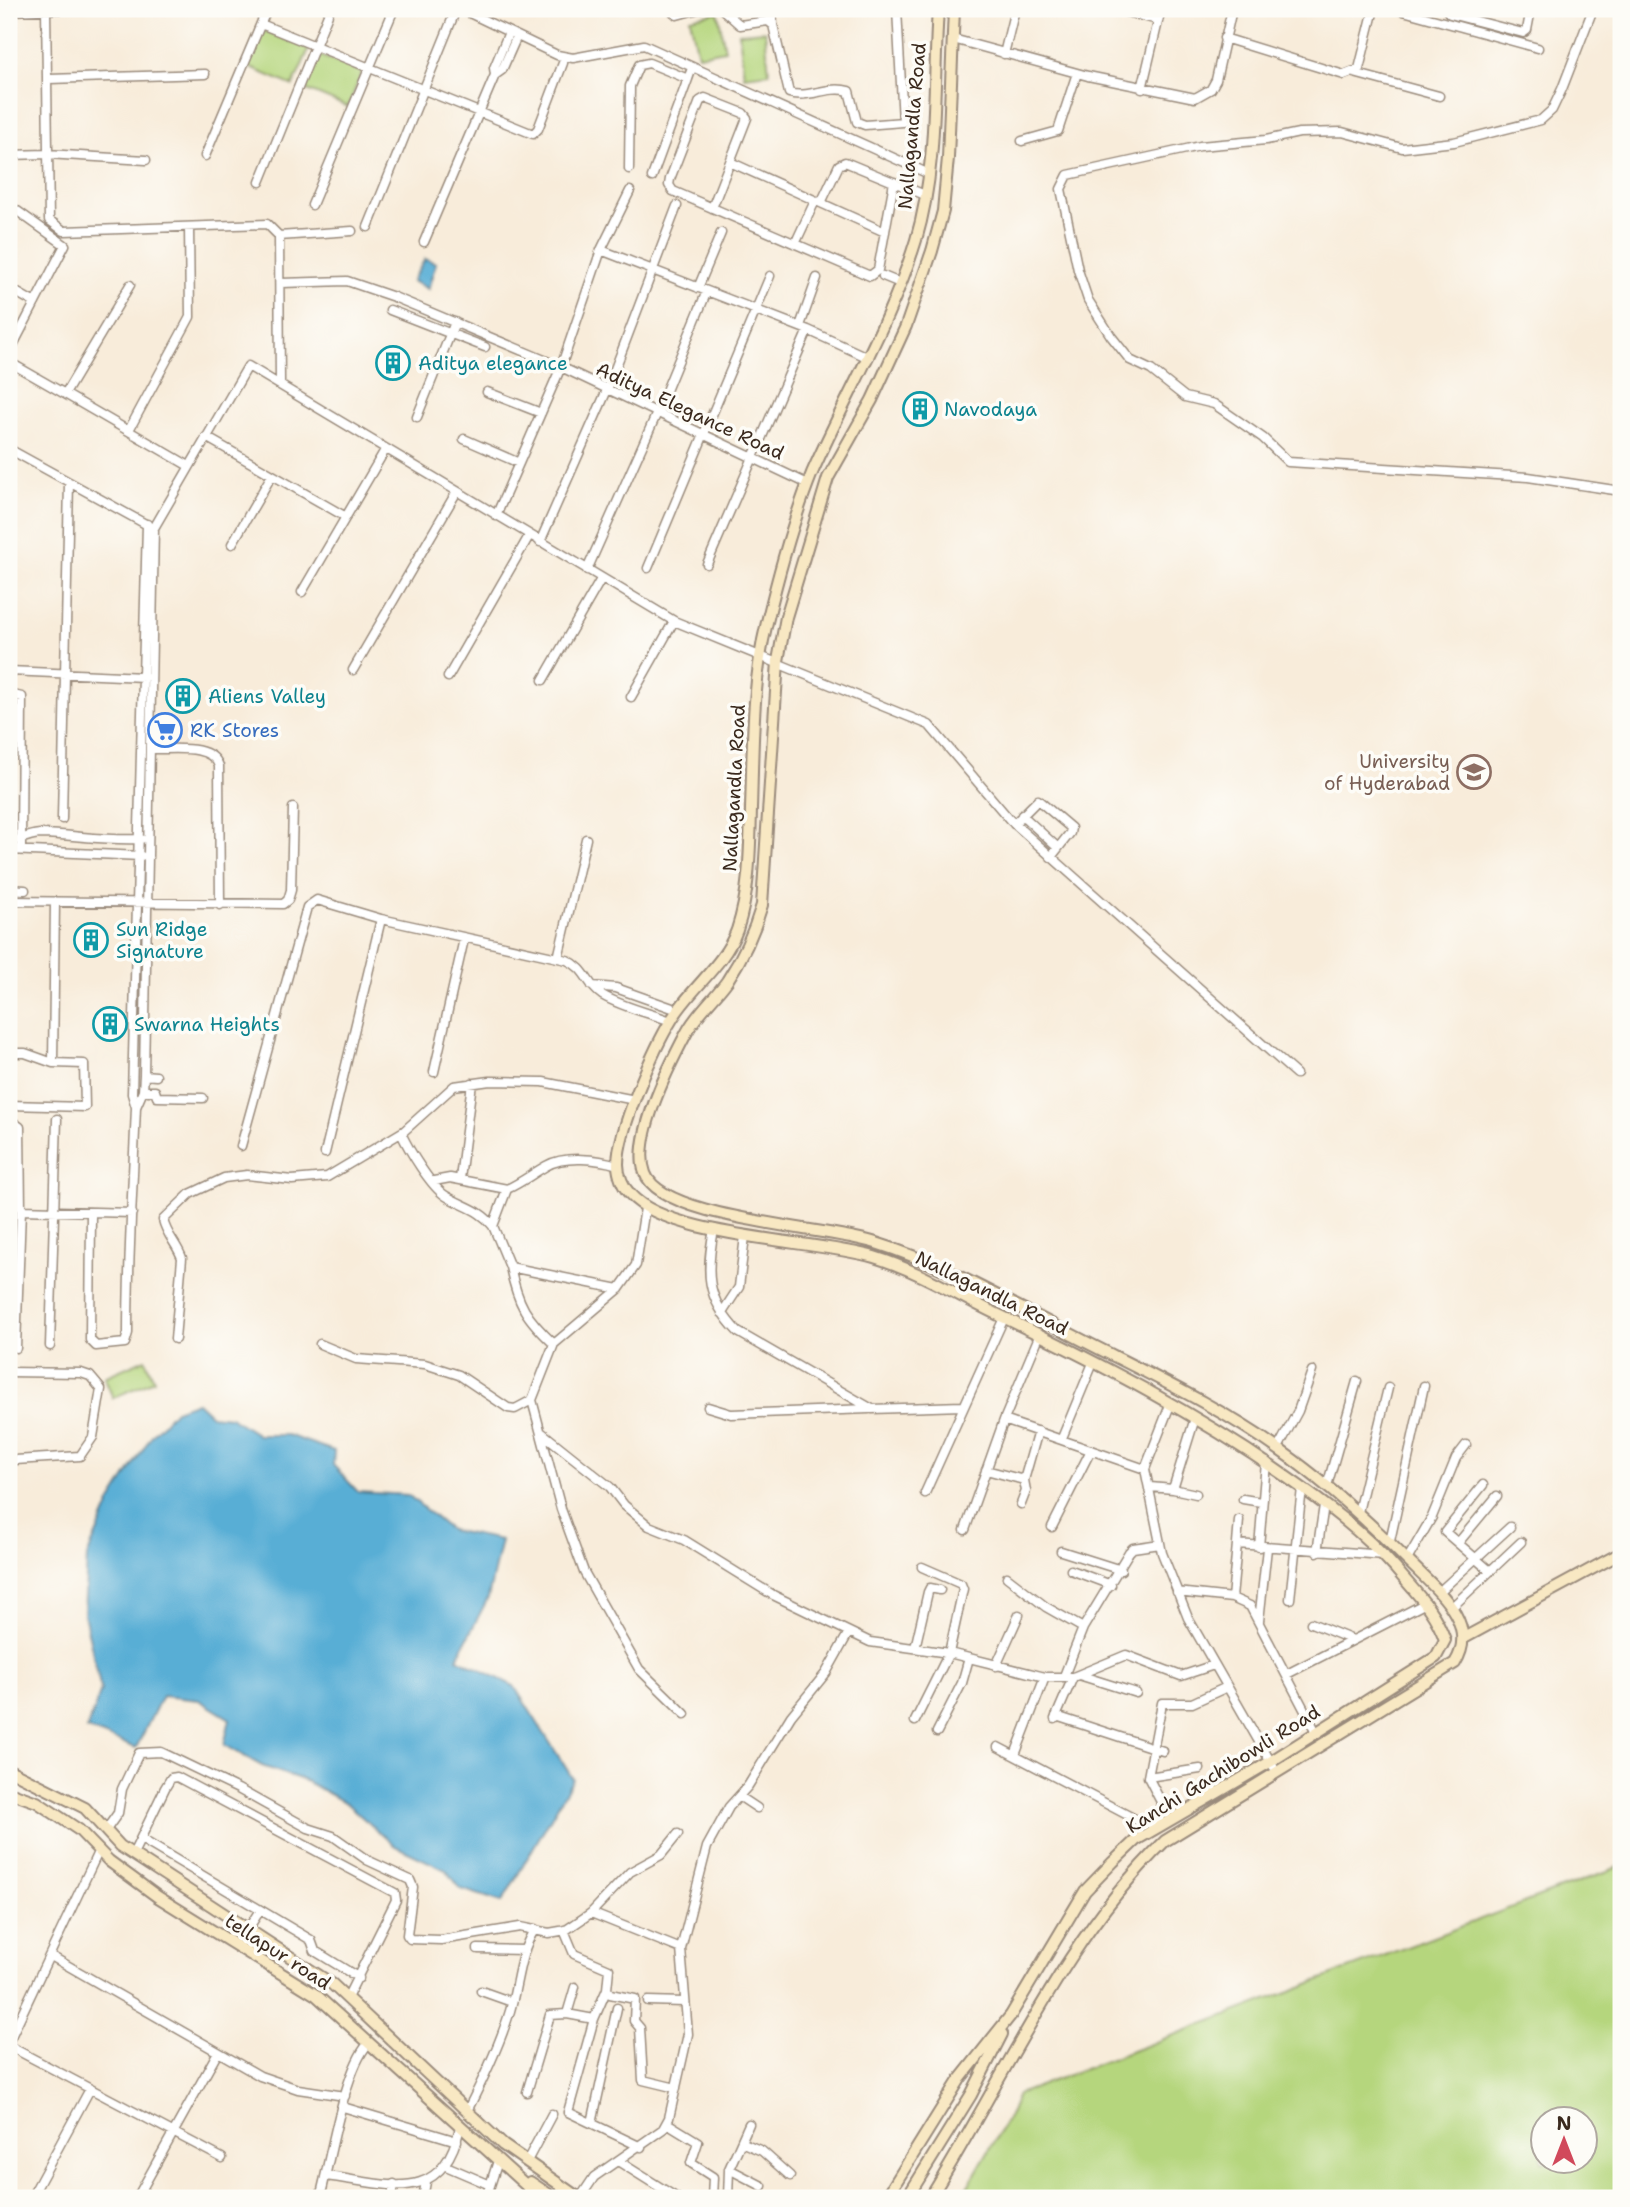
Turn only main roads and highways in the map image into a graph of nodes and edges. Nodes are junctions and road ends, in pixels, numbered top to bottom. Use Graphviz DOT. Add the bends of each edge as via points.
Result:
graph roads {
  1 [pos="938,9"];
  2 [pos="954,9"];
  3 [pos="850,1236"];
  4 [pos="846,1250"];
  5 [pos="1621,1553"];
  6 [pos="1464,1639"];
  7 [pos="1445,1644"];
  8 [pos="1273,1767"];
  9 [pos="9,1770"];
  10 [pos="9,1793"];
  11 [pos="181,1886"];
  12 [pos="169,1903"];
  13 [pos="1012,2015"];
  14 [pos="498,2161"];
  15 [pos="540,2198"];
  16 [pos="554,2198"];
  17 [pos="580,2198"];
  18 [pos="886,2198"];
  19 [pos="907,2198"];
  20 [pos="930,2198"];
  1 -- 4 [label="main road, Nallagandla Road" via="929,174 914,246 870,358 808,484 759,658 749,874 737,929 727,950 671,1021 635,1100 618,1164 624,1187 645,1208 745,1236"];
  2 -- 3 [label="main road, Nallagandla Road" via="948,158 936,238 906,326 872,400 828,478 798,573 778,661 762,905 754,934 725,984 688,1030 655,1101 643,1142 645,1177 700,1211"];
  3 -- 4 [label="main road"];
  3 -- 6 [label="main road, Nallagandla Road" via="970,1282 1195,1399 1278,1448 1390,1541 1439,1592 1462,1626"];
  4 -- 7 [label="main road, Nallagandla Road" via="880,1258 1040,1334 1224,1433 1302,1488 1384,1555 1426,1603"];
  5 -- 6 [label="main road"];
  6 -- 8 [label="main road, Kanchi Gachibowli Road" via="1454,1663"];
  7 -- 8 [label="main road, Kanchi Gachibowli Road" via="1436,1657 1316,1732"];
  8 -- 13 [label="main road, Kanchi Gachibowli Road" via="1136,1840 1086,1891"];
  8 -- 20 [label="main road, Kanchi Gachibowli Road" via="1165,1841 1095,1918"];
  9 -- 11 [label="main road" via="85,1808 133,1854"];
  10 -- 12 [label="main road, tellapur road" via="37,1802 79,1830"];
  11 -- 12 [label="main road"];
  11 -- 17 [label="main road" via="332,1984 503,2145"];
  12 -- 14 [label="main road, tellapur road" via="316,1994"];
  13 -- 18 [label="main road, Kanchi Gachibowli Road" via="960,2079"];
  13 -- 19 [label="main road" via="971,2095"];
  14 -- 15 [label="main road, tellapur road"];
  14 -- 16 [label="main road"];
}
